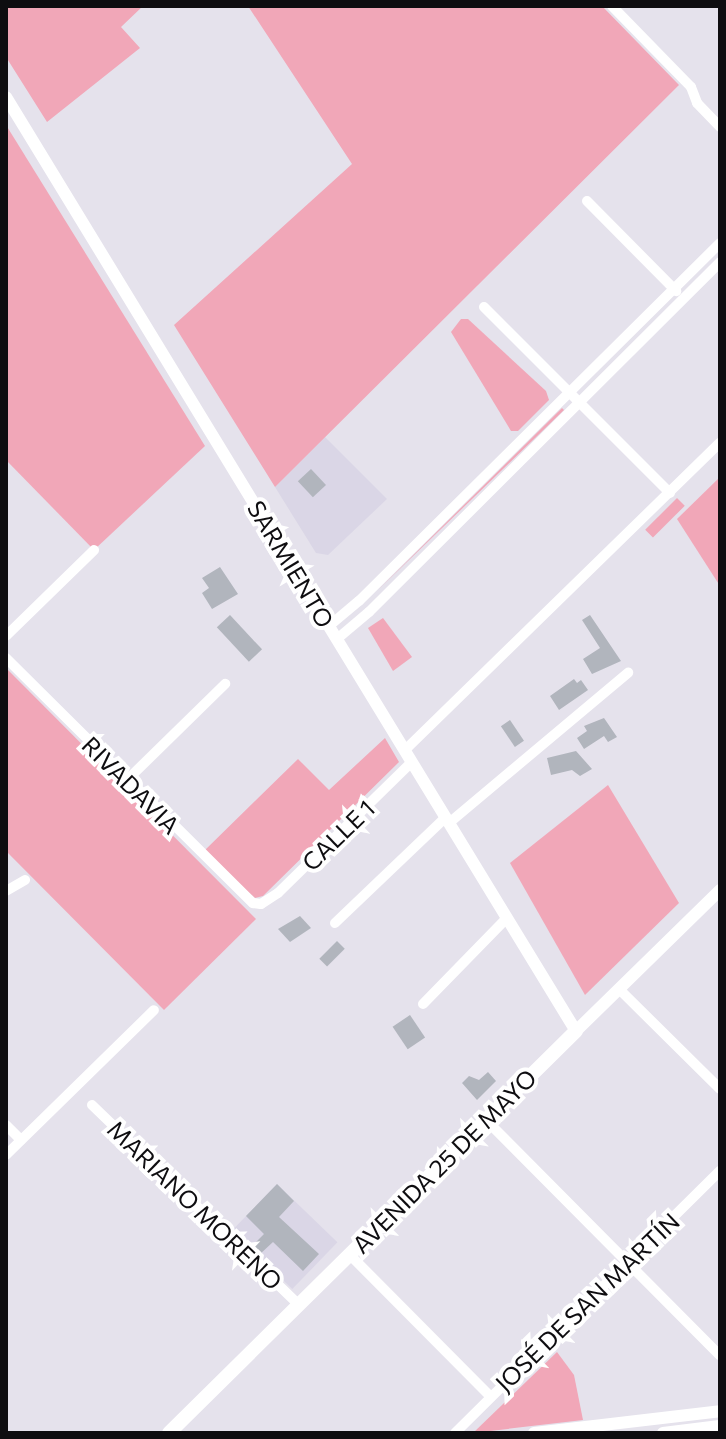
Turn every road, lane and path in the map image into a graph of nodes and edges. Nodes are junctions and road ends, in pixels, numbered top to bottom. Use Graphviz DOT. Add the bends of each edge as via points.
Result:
graph roads {
  1 [pos="612,6"];
  2 [pos="6,97"];
  3 [pos="720,127"];
  4 [pos="587,201"];
  5 [pos="720,243"];
  6 [pos="720,262"];
  7 [pos="673,289"];
  8 [pos="683,299"];
  9 [pos="484,307"];
  10 [pos="569,392"];
  11 [pos="579,402"];
  12 [pos="720,443"];
  13 [pos="670,493"];
  14 [pos="94,550"];
  15 [pos="329,626"];
  16 [pos="6,636"];
  17 [pos="337,639"];
  18 [pos="6,658"];
  19 [pos="628,673"];
  20 [pos="225,684"];
  21 [pos="405,750"];
  22 [pos="412,762"];
  23 [pos="126,781"];
  24 [pos="448,820"];
  25 [pos="25,880"];
  26 [pos="720,890"];
  27 [pos="6,891"];
  28 [pos="261,904"];
  29 [pos="507,918"];
  30 [pos="335,923"];
  31 [pos="619,989"];
  32 [pos="423,1004"];
  33 [pos="154,1010"];
  34 [pos="576,1031"];
  35 [pos="720,1089"];
  36 [pos="92,1105"];
  37 [pos="486,1120"];
  38 [pos="6,1125"];
  39 [pos="21,1140"];
  40 [pos="6,1155"];
  41 [pos="720,1171"];
  42 [pos="350,1255"];
  43 [pos="627,1262"];
  44 [pos="299,1305"];
  45 [pos="720,1356"];
  46 [pos="490,1396"];
  47 [pos="720,1411"];
  48 [pos="720,1426"];
  49 [pos="169,1433"];
  50 [pos="455,1433"];
  51 [pos="534,1433"];
  52 [pos="663,1433"];
  1 -- 3 [label="street" via="691,87 697,103"];
  2 -- 15 [label="street, SARMIENTO"];
  4 -- 7 [label="street"];
  5 -- 7 [label="street"];
  6 -- 8 [label="street"];
  7 -- 8 [label="street"];
  7 -- 10 [label="street"];
  8 -- 11 [label="street"];
  9 -- 10 [label="street"];
  10 -- 11 [label="street"];
  10 -- 15 [label="street"];
  11 -- 13 [label="street"];
  11 -- 17 [label="street"];
  12 -- 13 [label="street"];
  13 -- 21 [label="street"];
  14 -- 16 [label="street"];
  15 -- 17 [label="street, SARMIENTO"];
  17 -- 21 [label="street, SARMIENTO"];
  18 -- 23 [label="street, RIVADAVIA"];
  19 -- 24 [label="street"];
  20 -- 23 [label="street"];
  21 -- 22 [label="street, SARMIENTO"];
  22 -- 24 [label="street, SARMIENTO"];
  22 -- 28 [label="street, CALLE 1"];
  23 -- 28 [label="street, RIVADAVIA" via="245,897"];
  24 -- 29 [label="street, SARMIENTO"];
  24 -- 30 [label="street"];
  25 -- 27 [label="street"];
  26 -- 31 [label="street, AVENIDA 25 DE MAYO"];
  29 -- 32 [label="street"];
  29 -- 34 [label="street, SARMIENTO"];
  31 -- 34 [label="street, AVENIDA 25 DE MAYO"];
  31 -- 35 [label="street"];
  33 -- 39 [label="street"];
  34 -- 37 [label="main road, AVENIDA 25 DE MAYO"];
  36 -- 44 [label="street, MARIANO MORENO"];
  37 -- 42 [label="main road, AVENIDA 25 DE MAYO"];
  37 -- 43 [label="street"];
  38 -- 39 [label="street"];
  39 -- 40 [label="street"];
  41 -- 43 [label="street, JOSÉ DE SAN MARTÍN"];
  42 -- 44 [label="main road, AVENIDA 25 DE MAYO"];
  42 -- 46 [label="street"];
  43 -- 45 [label="street"];
  43 -- 46 [label="street, JOSÉ DE SAN MARTÍN"];
  44 -- 49 [label="main road, AVENIDA 25 DE MAYO"];
  46 -- 50 [label="street, JOSÉ DE SAN MARTÍN"];
  47 -- 51 [label="street"];
  48 -- 52 [label="street"];
}
